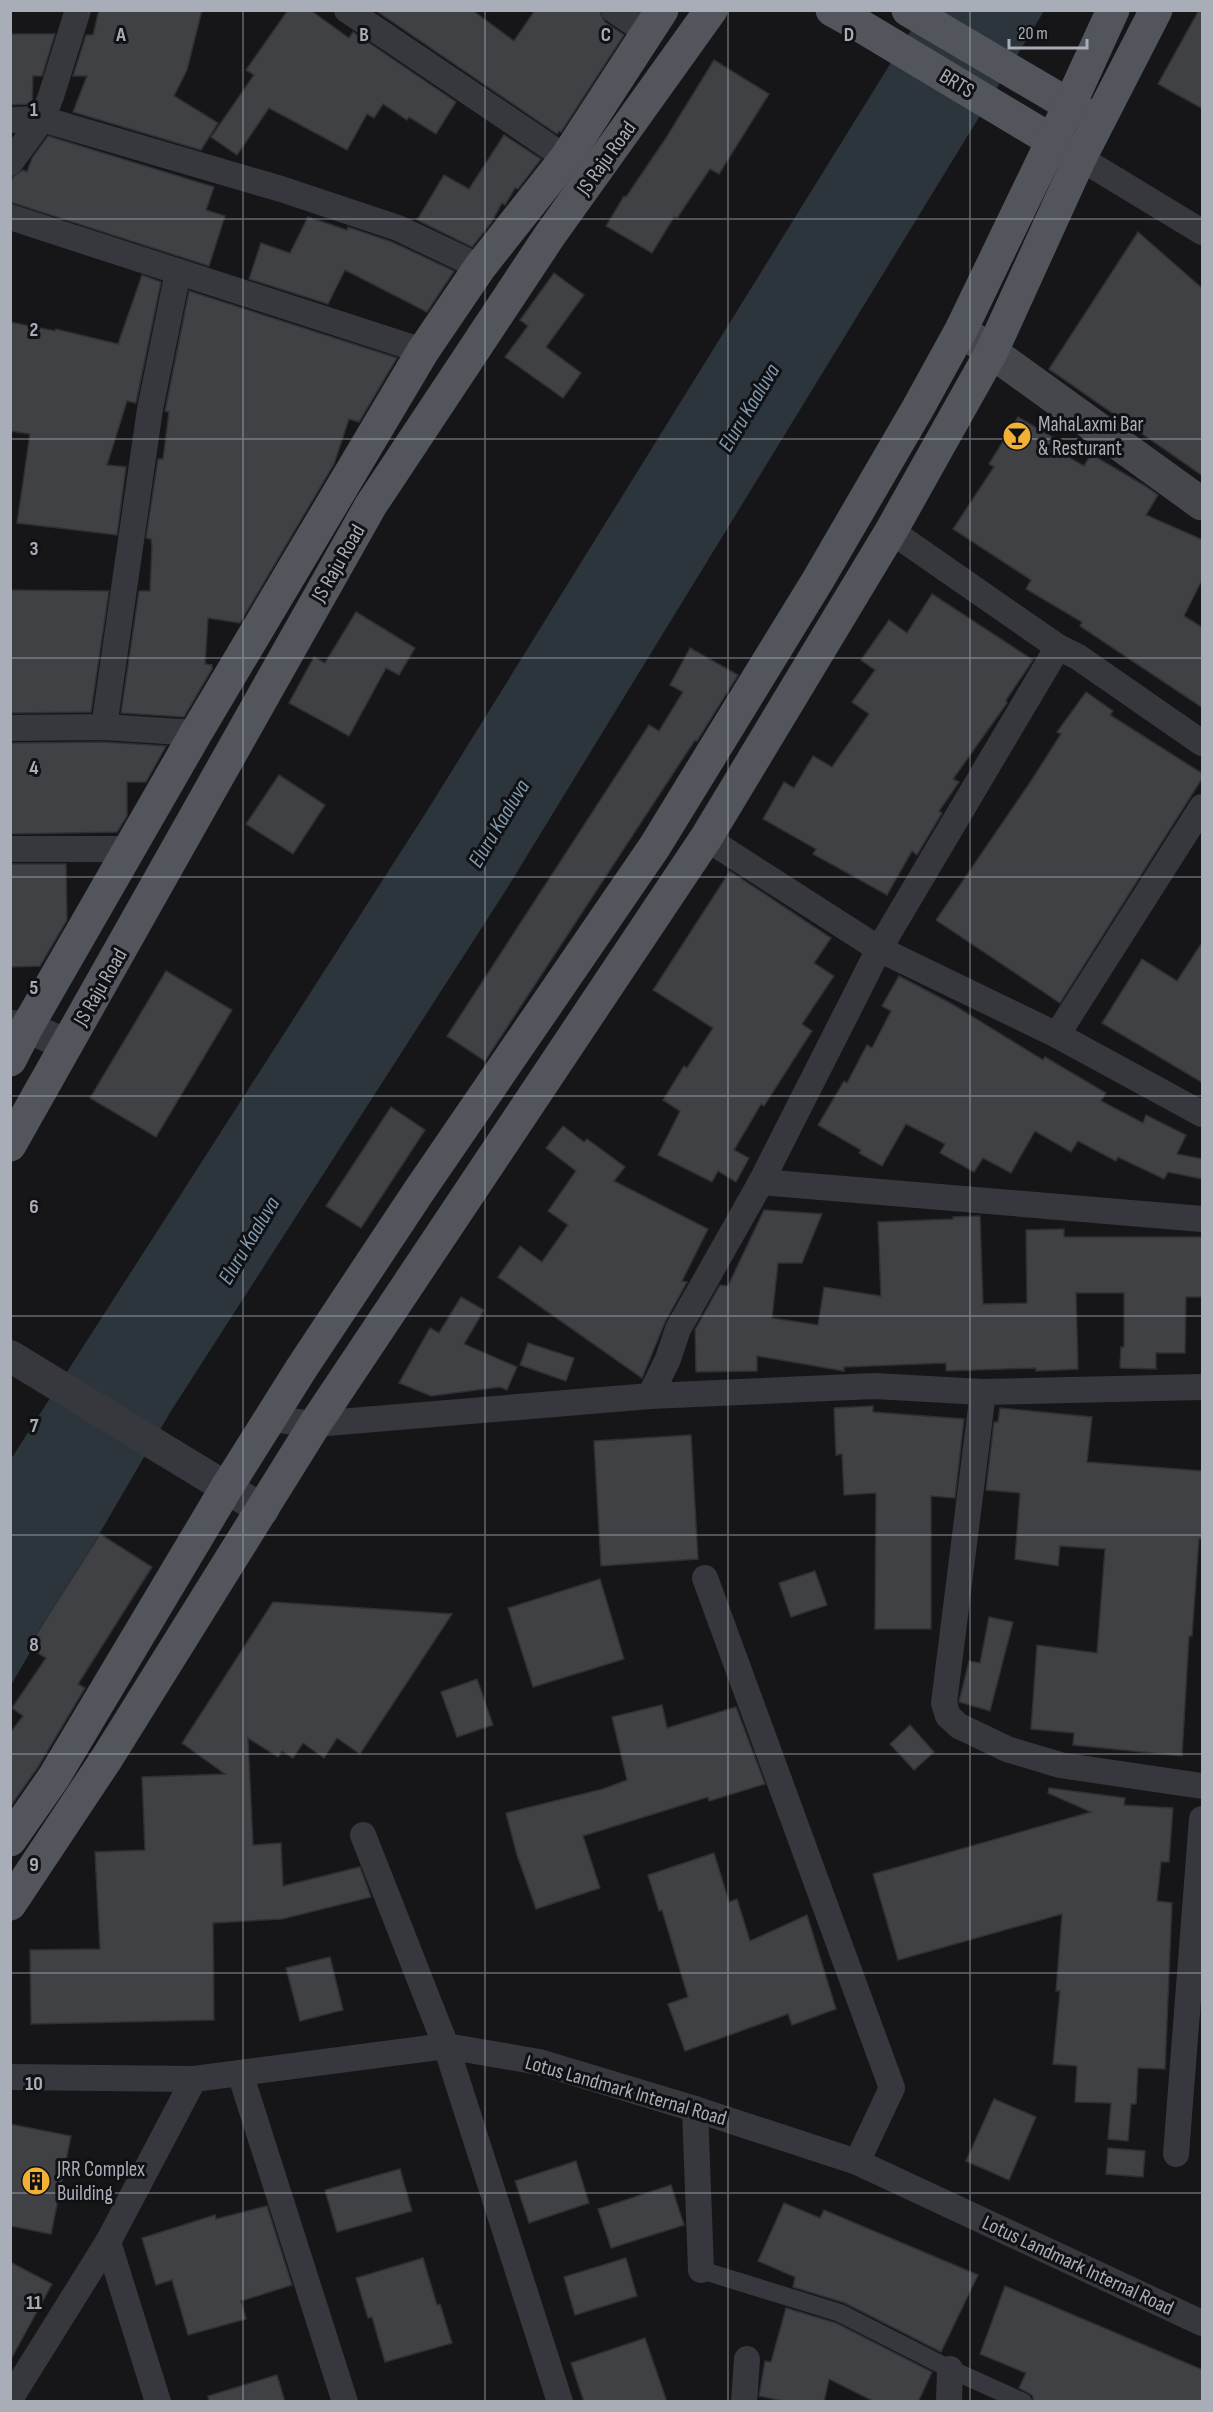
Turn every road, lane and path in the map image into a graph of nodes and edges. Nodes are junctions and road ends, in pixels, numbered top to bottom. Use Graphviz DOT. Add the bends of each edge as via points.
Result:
graph roads {
  1 [pos="78,10"];
  2 [pos="347,10"];
  3 [pos="614,10"];
  4 [pos="711,10"];
  5 [pos="832,10"];
  6 [pos="908,10"];
  7 [pos="1113,10"];
  8 [pos="1156,10"];
  9 [pos="655,22"];
  10 [pos="1069,106"];
  11 [pos="42,119"];
  12 [pos="10,120"];
  13 [pos="1098,122"];
  14 [pos="1052,140"];
  15 [pos="566,158"];
  16 [pos="1080,158"];
  17 [pos="10,163"];
  18 [pos="10,217"];
  19 [pos="1203,232"];
  20 [pos="480,267"];
  21 [pos="178,272"];
  22 [pos="960,330"];
  23 [pos="423,351"];
  24 [pos="992,351"];
  25 [pos="1203,504"];
  26 [pos="891,531"];
  27 [pos="1058,647"];
  28 [pos="104,727"];
  29 [pos="10,728"];
  30 [pos="196,733"];
  31 [pos="1203,743"];
  32 [pos="1203,807"];
  33 [pos="706,838"];
  34 [pos="10,849"];
  35 [pos="130,849"];
  36 [pos="879,950"];
  37 [pos="19,1027"];
  38 [pos="1057,1035"];
  39 [pos="67,1045"];
  40 [pos="10,1060"];
  41 [pos="1203,1114"];
  42 [pos="10,1145"];
  43 [pos="761,1182"];
  44 [pos="1203,1219"];
  45 [pos="12,1354"];
  46 [pos="1203,1387"];
  47 [pos="983,1392"];
  48 [pos="650,1396"];
  49 [pos="269,1419"];
  50 [pos="315,1425"];
  51 [pos="227,1488"];
  52 [pos="263,1510"];
  53 [pos="705,1578"];
  54 [pos="1203,1786"];
  55 [pos="1203,1820"];
  56 [pos="363,1835"];
  57 [pos="10,1840"];
  58 [pos="10,1904"];
  59 [pos="446,2046"];
  60 [pos="240,2073"];
  61 [pos="10,2077"];
  62 [pos="194,2079"];
  63 [pos="695,2109"];
  64 [pos="1176,2154"];
  65 [pos="857,2162"];
  66 [pos="108,2242"];
  67 [pos="701,2270"];
  68 [pos="1203,2323"];
  69 [pos="747,2360"];
  70 [pos="950,2369"];
  71 [pos="10,2399"];
  72 [pos="158,2402"];
  73 [pos="345,2402"];
  74 [pos="560,2402"];
  75 [pos="744,2402"];
  76 [pos="949,2402"];
  77 [pos="1023,2402"];
  1 -- 11 [label="street"];
  2 -- 15 [label="street"];
  3 -- 9 [label="street"];
  4 -- 39 [label="main road, JS Raju Road" via="550,235 371,505"];
  5 -- 14 [label="main road, BRTS"];
  6 -- 10 [label="main road, BRTS"];
  7 -- 10 [label="main road"];
  8 -- 13 [label="main road"];
  9 -- 15 [label="main road, JS Raju Road"];
  10 -- 13 [label="main road, BRTS"];
  10 -- 14 [label="main road"];
  11 -- 12 [label="street"];
  11 -- 17 [label="street"];
  11 -- 20 [label="street" via="281,189 398,228"];
  13 -- 16 [label="main road"];
  14 -- 16 [label="main road, BRTS"];
  14 -- 22 [label="main road"];
  15 -- 20 [label="main road, JS Raju Road"];
  16 -- 19 [label="street"];
  16 -- 24 [label="main road"];
  18 -- 21 [label="street"];
  20 -- 23 [label="main road, JS Raju Road"];
  21 -- 23 [label="street"];
  21 -- 28 [label="street" via="150,409"];
  22 -- 24 [label="main road"];
  22 -- 49 [label="main road" via="818,580 655,846"];
  23 -- 30 [label="main road, JS Raju Road"];
  24 -- 25 [label="main road"];
  24 -- 26 [label="main road"];
  26 -- 27 [label="street"];
  26 -- 33 [label="main road"];
  27 -- 31 [label="street"];
  27 -- 36 [label="street"];
  28 -- 29 [label="street"];
  28 -- 30 [label="street"];
  30 -- 35 [label="main road, JS Raju Road"];
  32 -- 38 [label="street"];
  33 -- 36 [label="street"];
  33 -- 50 [label="main road"];
  34 -- 35 [label="street"];
  35 -- 37 [label="main road, JS Raju Road"];
  36 -- 38 [label="street"];
  36 -- 43 [label="street"];
  37 -- 39 [label="street"];
  37 -- 40 [label="main road, JS Raju Road"];
  38 -- 41 [label="street"];
  39 -- 42 [label="main road, JS Raju Road"];
  43 -- 44 [label="street"];
  43 -- 48 [label="street" via="678,1329"];
  45 -- 51 [label="street"];
  46 -- 47 [label="street"];
  47 -- 48 [label="street" via="874,1386"];
  47 -- 54 [label="street" via="944,1703 948,1716 958,1726 1007,1749 1060,1766"];
  48 -- 50 [label="street"];
  49 -- 50 [label="street"];
  49 -- 51 [label="main road"];
  50 -- 52 [label="main road"];
  51 -- 52 [label="street"];
  51 -- 57 [label="main road" via="54,1777"];
  52 -- 58 [label="main road"];
  53 -- 65 [label="street" via="892,2088"];
  55 -- 64 [label="street"];
  56 -- 59 [label="street"];
  59 -- 60 [label="street, Lotus Landmark Internal Road"];
  59 -- 63 [label="street, Lotus Landmark Internal Road" via="539,2062"];
  59 -- 74 [label="street"];
  60 -- 62 [label="street, Lotus Landmark Internal Road"];
  60 -- 73 [label="street"];
  61 -- 62 [label="street, Lotus Landmark Internal Road"];
  62 -- 66 [label="street"];
  63 -- 65 [label="street, Lotus Landmark Internal Road"];
  63 -- 67 [label="street"];
  65 -- 68 [label="street, Lotus Landmark Internal Road"];
  66 -- 71 [label="street"];
  66 -- 72 [label="street"];
  67 -- 70 [label="street" via="840,2313"];
  69 -- 75 [label="street"];
  70 -- 76 [label="street"];
  70 -- 77 [label="street"];
}
